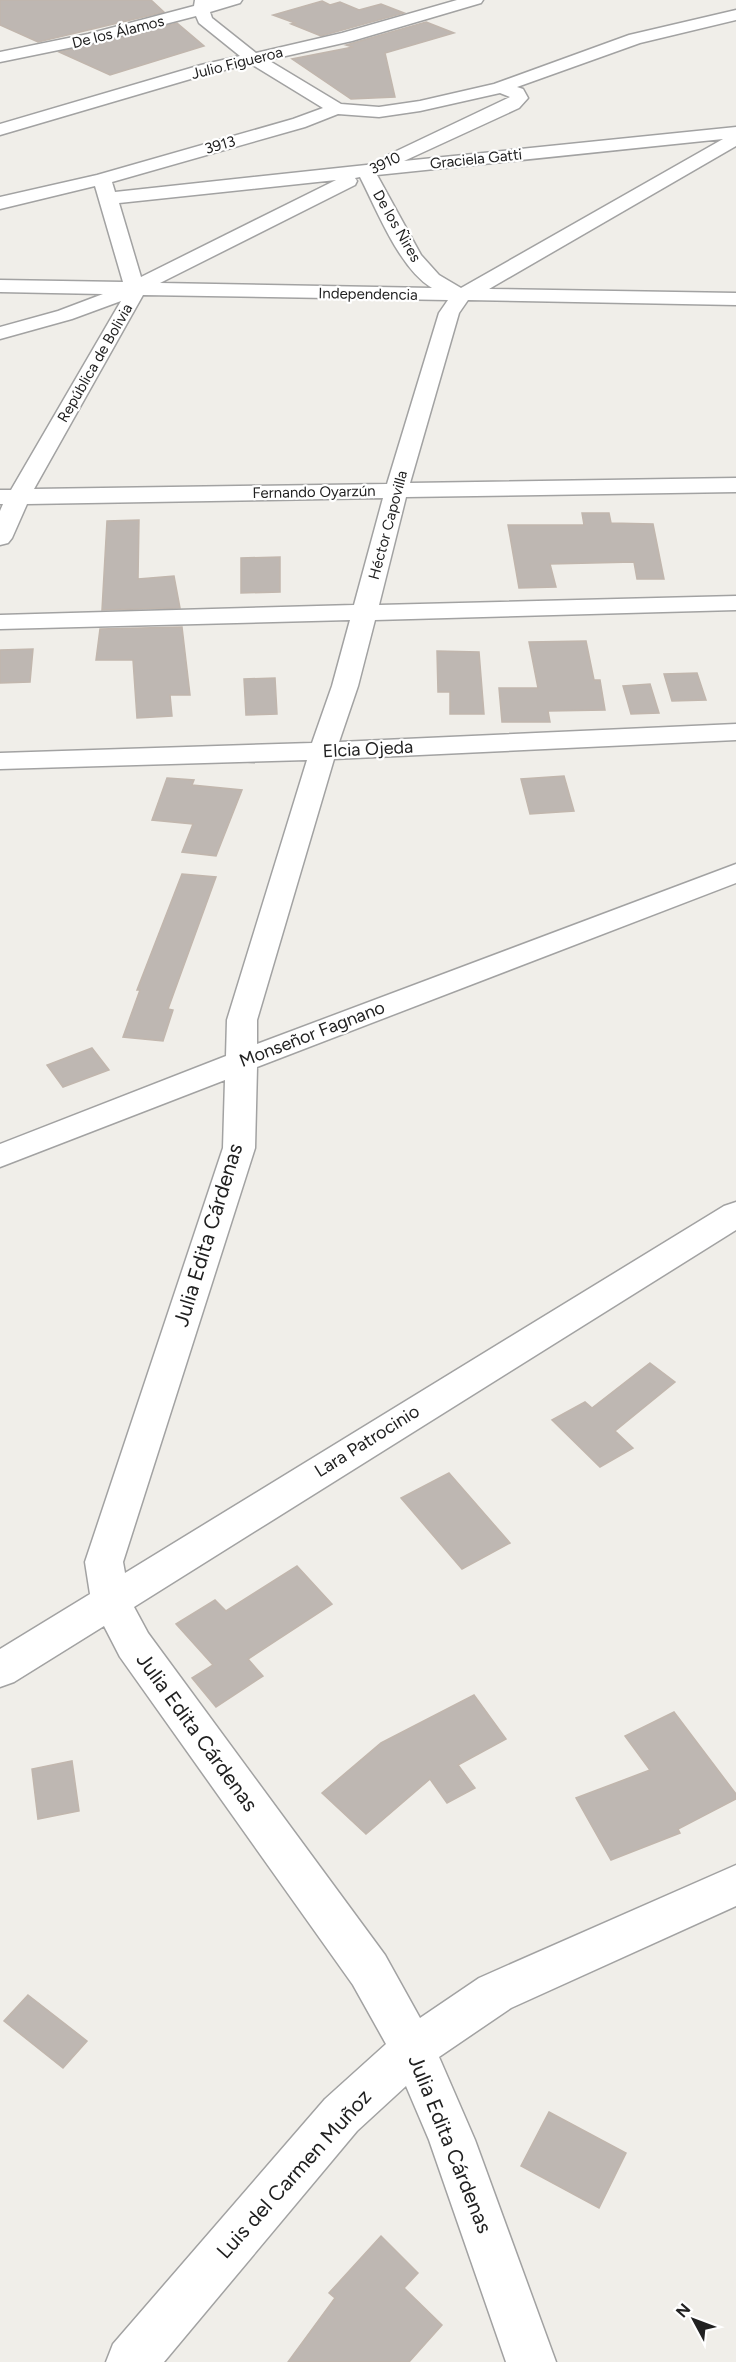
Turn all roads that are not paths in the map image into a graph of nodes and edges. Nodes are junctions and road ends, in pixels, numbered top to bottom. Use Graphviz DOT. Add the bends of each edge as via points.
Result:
graph roads {
  1 [pos="234,0"];
  2 [pos="475,0"];
  3 [pos="202,6"];
  4 [pos="731,15"];
  5 [pos="0,57"];
  6 [pos="254,59"];
  7 [pos="500,88"];
  8 [pos="336,109"];
  9 [pos="0,130"];
  10 [pos="736,132"];
  11 [pos="736,139"];
  12 [pos="366,172"];
  13 [pos="105,189"];
  14 [pos="0,203"];
  15 [pos="0,286"];
  16 [pos="135,289"];
  17 [pos="461,296"];
  18 [pos="736,299"];
  19 [pos="0,333"];
  20 [pos="736,485"];
  21 [pos="396,491"];
  22 [pos="9,497"];
  23 [pos="0,538"];
  24 [pos="736,603"];
  25 [pos="364,613"];
  26 [pos="0,622"];
  27 [pos="736,732"];
  28 [pos="323,751"];
  29 [pos="0,761"];
  30 [pos="736,873"];
  31 [pos="736,884"];
  32 [pos="625,915"];
  33 [pos="240,1062"];
  34 [pos="0,1156"];
  35 [pos="736,1214"];
  36 [pos="110,1599"];
  37 [pos="0,1670"];
  38 [pos="736,1885"];
  39 [pos="412,2049"];
  40 [pos="131,2362"];
  41 [pos="531,2362"];
  1 -- 3 [label="street, De los Álamos"];
  2 -- 6 [label="street, Julio Figueroa"];
  3 -- 5 [label="street, De los Álamos" via="64,45"];
  3 -- 6 [label="street" via="205,20"];
  4 -- 7 [label="street" via="635,39"];
  6 -- 8 [label="street"];
  6 -- 9 [label="street, Julio Figueroa" via="207,69"];
  7 -- 8 [label="street" via="379,112"];
  7 -- 12 [label="street, 3910" via="517,93 519,98"];
  8 -- 13 [label="street, 3913"];
  10 -- 12 [label="street, Graciela Gatti"];
  11 -- 17 [label="street"];
  12 -- 13 [label="street, Graciela Gatti"];
  12 -- 16 [label="street, 3910"];
  12 -- 17 [label="street, De los Ñires" via="413,258 432,279"];
  13 -- 14 [label="street, Graciela Gatti"];
  13 -- 16 [label="street, República de Bolivia"];
  15 -- 16 [label="street, Independencia"];
  16 -- 17 [label="street, Independencia"];
  16 -- 19 [label="street, 3910" via="65,315"];
  16 -- 22 [label="street, República de Bolivia" via="131,302"];
  17 -- 18 [label="street, Independencia"];
  17 -- 21 [label="street, Héctor Capovilla" via="449,313"];
  20 -- 21 [label="street, Fernando Oyarzún"];
  21 -- 22 [label="street, Fernando Oyarzún"];
  21 -- 25 [label="street, Héctor Capovilla"];
  22 -- 23 [label="street, República de Bolivia"];
  24 -- 25 [label="street"];
  25 -- 26 [label="street"];
  25 -- 28 [label="street, Héctor Capovilla"];
  27 -- 28 [label="street, Elcia Ojeda"];
  28 -- 29 [label="street, Elcia Ojeda"];
  28 -- 33 [label="street, Héctor Capovilla" via="242,1020"];
  30 -- 32 [label="street, Monseñor Fagnano"];
  31 -- 32 [label="street, Monseñor Fagnano"];
  32 -- 33 [label="street, Monseñor Fagnano"];
  33 -- 34 [label="street, Monseñor Fagnano"];
  33 -- 36 [label="street, Julia Edita Cárdenas" via="238,1148 104,1562"];
  35 -- 36 [label="street, Lara Patrocinio"];
  36 -- 37 [label="street, Lara Patrocinio"];
  36 -- 39 [label="street, Julia Edita Cárdenas" via="134,1646 369,1970"];
  38 -- 39 [label="street, Luis del Carmen Muñoz" via="495,1993"];
  39 -- 40 [label="street, Luis del Carmen Muñoz" via="341,2115"];
  39 -- 41 [label="street, Julia Edita Cárdenas" via="452,2140"];
}
